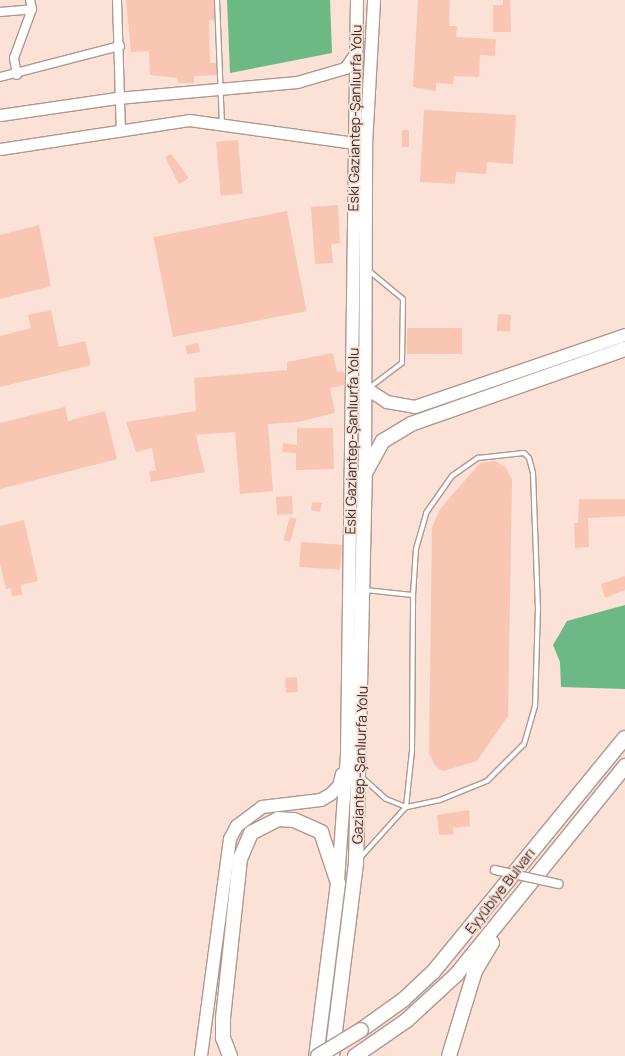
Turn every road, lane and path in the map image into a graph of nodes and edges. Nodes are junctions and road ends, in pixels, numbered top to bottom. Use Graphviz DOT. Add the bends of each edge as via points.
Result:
graph roads {
  1 [pos="117,0"];
  2 [pos="217,0"];
  3 [pos="357,0"];
  4 [pos="374,0"];
  5 [pos="31,4"];
  6 [pos="0,12"];
  7 [pos="120,46"];
  8 [pos="356,52"];
  9 [pos="17,75"];
  10 [pos="0,77"];
  11 [pos="220,90"];
  12 [pos="117,98"];
  13 [pos="0,115"];
  14 [pos="222,122"];
  15 [pos="121,132"];
  16 [pos="354,143"];
  17 [pos="0,150"];
  18 [pos="367,268"];
  19 [pos="625,335"];
  20 [pos="625,349"];
  21 [pos="367,389"];
  22 [pos="365,473"];
  23 [pos="363,590"];
  24 [pos="413,595"];
  25 [pos="625,738"];
  26 [pos="347,753"];
  27 [pos="625,766"];
  28 [pos="361,775"];
  29 [pos="406,807"];
  30 [pos="356,863"];
  31 [pos="495,870"];
  32 [pos="338,883"];
  33 [pos="558,884"];
  34 [pos="519,899"];
  35 [pos="359,1054"];
  36 [pos="200,1056"];
  37 [pos="230,1056"];
  38 [pos="317,1056"];
  39 [pos="332,1056"];
  40 [pos="448,1056"];
  1 -- 7 [label="street"];
  2 -- 11 [label="lane"];
  3 -- 8 [label="main road, Eski Gaziantep-Şanlıurfa Yolu"];
  4 -- 18 [label="main road, Eski Gaziantep-Şanlıurfa Yolu" via="366,145"];
  5 -- 6 [label="street"];
  5 -- 9 [label="street" via="14,58"];
  7 -- 9 [label="street" via="39,64"];
  7 -- 12 [label="street"];
  8 -- 11 [label="street" via="344,68 297,82"];
  8 -- 16 [label="main road, Eski Gaziantep-Şanlıurfa Yolu"];
  9 -- 10 [label="street"];
  11 -- 12 [label="street"];
  11 -- 14 [label="lane"];
  12 -- 13 [label="street"];
  12 -- 15 [label="street"];
  14 -- 15 [label="street" via="189,120"];
  14 -- 16 [label="street"];
  15 -- 17 [label="street"];
  16 -- 26 [label="main road, Eski Gaziantep-Şanlıurfa Yolu"];
  18 -- 21 [label="main road, Eski Gaziantep-Şanlıurfa Yolu"];
  18 -- 21 [label="lane" via="403,299 402,363"];
  19 -- 21 [label="main road" via="415,407 387,402"];
  20 -- 22 [label="highway" via="411,424 383,441"];
  21 -- 22 [label="main road, Eski Gaziantep-Şanlıurfa Yolu"];
  22 -- 23 [label="highway, Gaziantep-Şanlıurfa Yolu"];
  23 -- 24 [label="lane"];
  23 -- 28 [label="highway, Gaziantep-Şanlıurfa Yolu"];
  24 -- 29 [label="lane" via="412,751"];
  24 -- 29 [label="lane" via="416,549 426,513 439,491 478,458 524,453 529,458 533,473 538,607 536,706 524,744 487,781 440,800"];
  25 -- 38 [label="highway, Eyyübiye Bulvarı, bridge" via="434,970 403,1000 361,1030"];
  26 -- 32 [label="main road, Eski Gaziantep-Şanlıurfa Yolu"];
  26 -- 36 [label="main road" via="339,786 331,794 321,800 262,807 237,826 230,839"];
  27 -- 34 [label="highway, Eyyübiye Bulvarı"];
  28 -- 29 [label="lane" via="386,800"];
  28 -- 30 [label="highway, Gaziantep-Şanlıurfa Yolu"];
  29 -- 30 [label="lane"];
  30 -- 39 [label="highway, Gaziantep-Şanlıurfa Yolu"];
  31 -- 33 [label="street, bridge"];
  32 -- 37 [label="highway" via="321,832 309,825 278,819 251,832 240,859 225,991 223,1038"];
  32 -- 38 [label="highway"];
  34 -- 35 [label="highway, Eyyübiye Bulvarı" via="436,995"];
  34 -- 40 [label="highway" via="475,971"];
}
